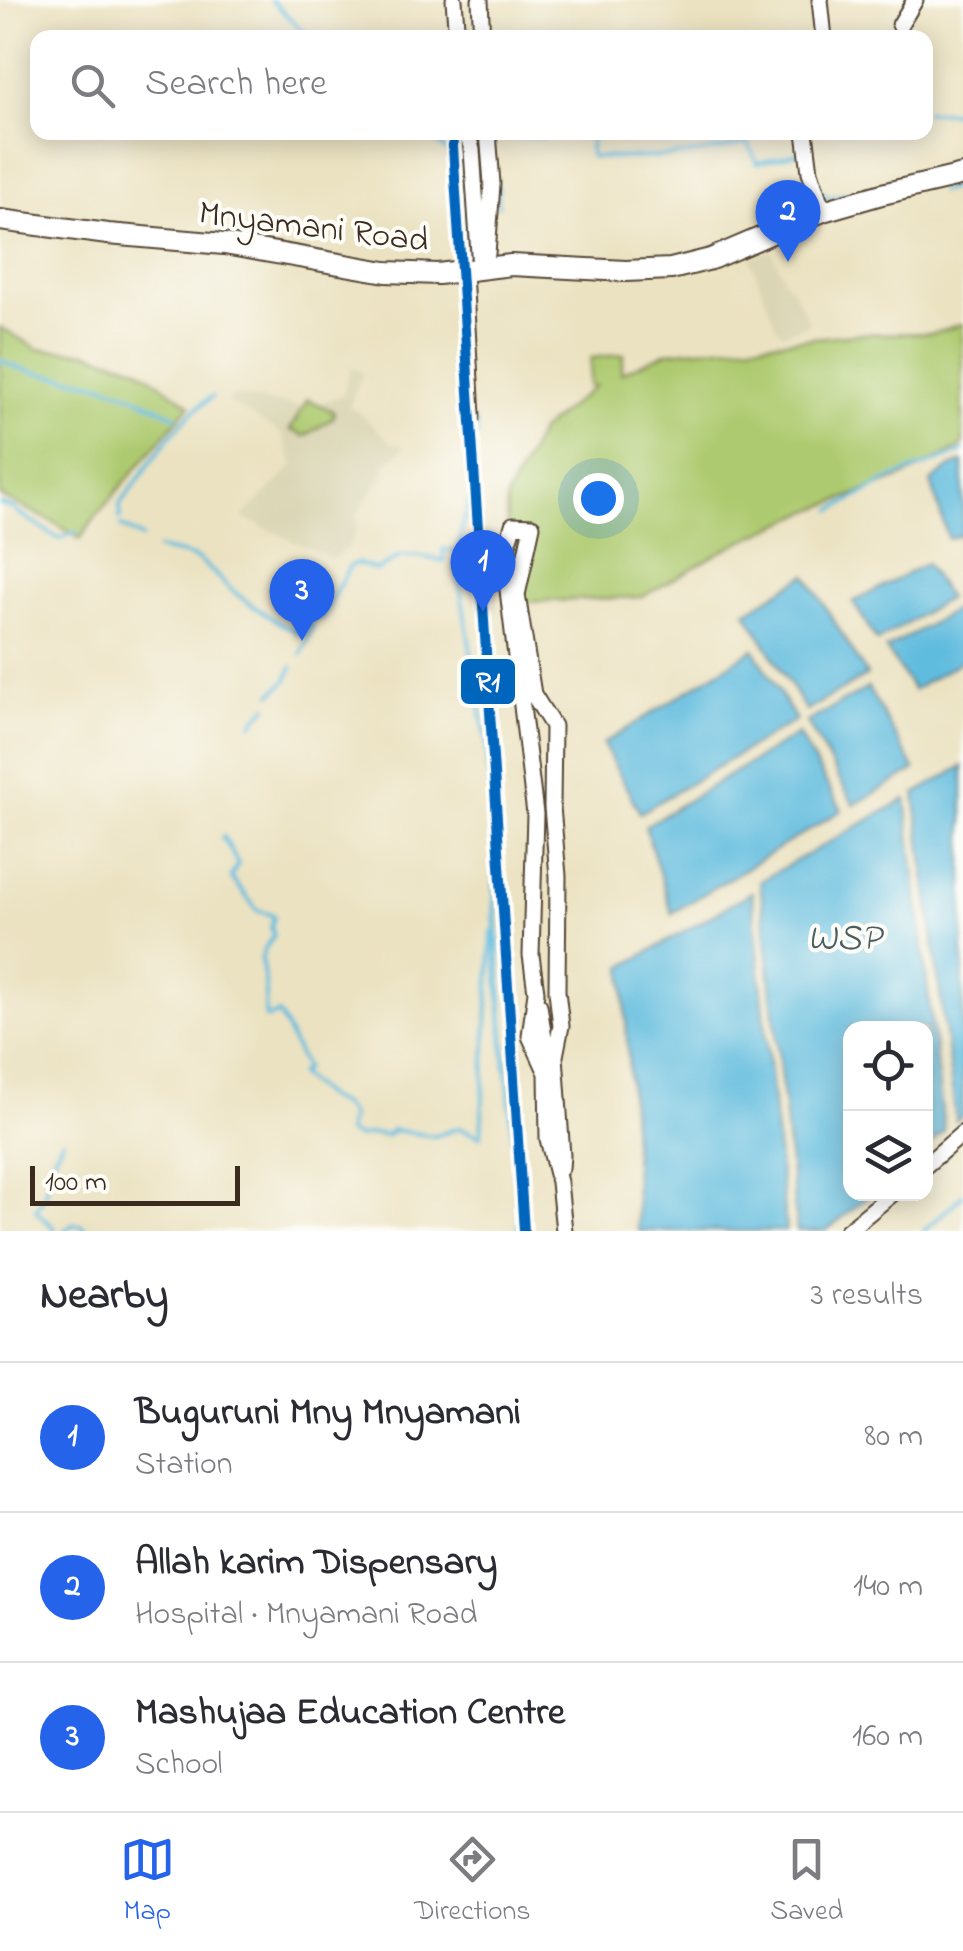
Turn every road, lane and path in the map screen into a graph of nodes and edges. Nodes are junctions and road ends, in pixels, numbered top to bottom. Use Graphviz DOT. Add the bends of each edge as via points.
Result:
graph roads {
  1 [pos="454,0"];
  2 [pos="480,0"];
  3 [pos="820,0"];
  4 [pos="915,0"];
  5 [pos="900,25"];
  6 [pos="456,30"];
  7 [pos="482,30"];
  8 [pos="823,30"];
  9 [pos="469,140"];
  10 [pos="489,140"];
  11 [pos="805,140"];
  12 [pos="962,177"];
  13 [pos="824,211"];
  14 [pos="0,220"];
  15 [pos="477,269"];
  16 [pos="472,417"];
  17 [pos="536,992"];
  18 [pos="555,1056"];
  19 [pos="963,1133"];
  20 [pos="933,1159"];
  21 [pos="559,1182"];
  22 [pos="883,1201"];
  23 [pos="564,1231"];
  24 [pos="847,1231"];
  1 -- 6 [label="street"];
  2 -- 7 [label="street"];
  3 -- 8 [label="street"];
  4 -- 5 [label="street"];
  9 -- 15 [label="street"];
  10 -- 15 [label="street" via="492,184"];
  11 -- 13 [label="street"];
  12 -- 13 [label="street, Mnyamani Road"];
  13 -- 15 [label="street, Mnyamani Road" via="671,269"];
  14 -- 15 [label="street, Mnyamani Road" via="224,244 386,272"];
  15 -- 16 [label="street"];
  17 -- 18 [label="street" via="544,1039"];
  17 -- 18 [label="street" via="535,814 504,557 513,525 532,526 517,595 533,694 553,726 561,1026"];
  17 -- 21 [label="street" via="530,1036 547,1072 548,1139"];
  18 -- 21 [label="street"];
  19 -- 20 [label="street"];
  21 -- 23 [label="street"];
  22 -- 24 [label="street"];
}
